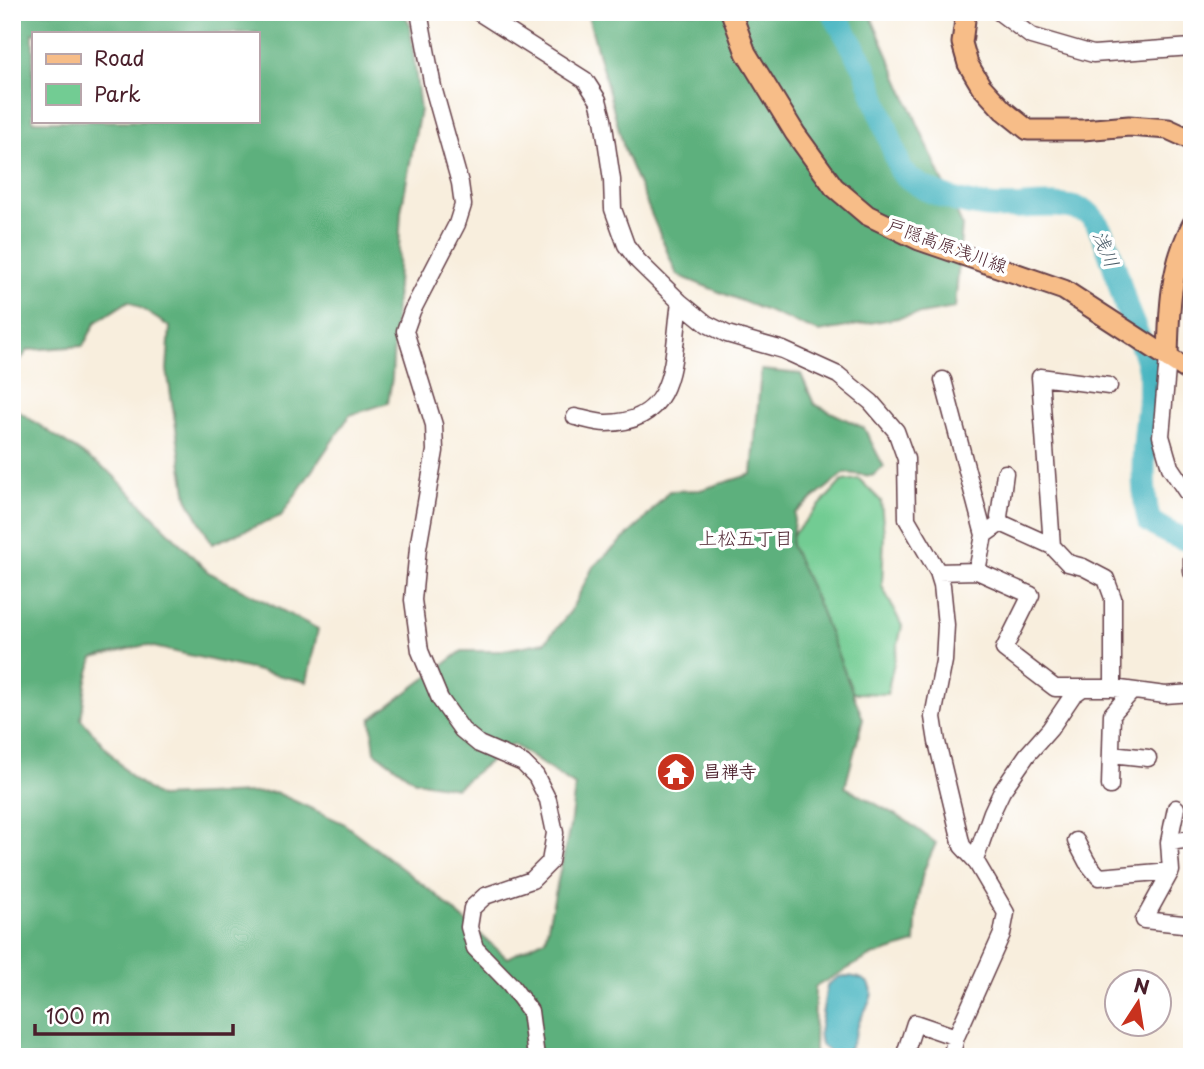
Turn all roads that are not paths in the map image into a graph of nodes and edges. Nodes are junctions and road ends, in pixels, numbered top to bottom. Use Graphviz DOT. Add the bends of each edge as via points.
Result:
graph roads {
  1 [pos="419,12"];
  2 [pos="478,12"];
  3 [pos="731,12"];
  4 [pos="966,12"];
  5 [pos="999,12"];
  6 [pos="1192,47"];
  7 [pos="1192,140"];
  8 [pos="1192,225"];
  9 [pos="680,302"];
  10 [pos="1162,354"];
  11 [pos="1192,373"];
  12 [pos="943,380"];
  13 [pos="1109,386"];
  14 [pos="575,417"];
  15 [pos="1005,473"];
  16 [pos="1192,500"];
  17 [pos="1001,523"];
  18 [pos="984,535"];
  19 [pos="1052,546"];
  20 [pos="1191,559"];
  21 [pos="977,571"];
  22 [pos="938,572"];
  23 [pos="1192,572"];
  24 [pos="1083,688"];
  25 [pos="1112,688"];
  26 [pos="1132,691"];
  27 [pos="1192,693"];
  28 [pos="1111,754"];
  29 [pos="1147,758"];
  30 [pos="1110,786"];
  31 [pos="1176,808"];
  32 [pos="1192,839"];
  33 [pos="1076,841"];
  34 [pos="1169,842"];
  35 [pos="975,860"];
  36 [pos="1171,872"];
  37 [pos="1192,926"];
  38 [pos="956,1037"];
  39 [pos="536,1057"];
  40 [pos="904,1057"];
  41 [pos="951,1057"];
  1 -- 39 [label="street" via="463,205 405,331 434,425 435,451 413,600 420,651 440,699 462,730 479,744 523,763 548,800 555,833 550,862 532,880 485,896 472,908 468,927 475,948 530,1011"];
  2 -- 9 [label="street" via="585,80 604,119 613,209 626,245"];
  3 -- 10 [label="main road, 戸隠高原浅川線" via="746,53 795,133 834,187 866,215 919,240 1063,290"];
  4 -- 7 [label="main road" via="962,43 968,64 981,86 1028,131 1129,126 1168,129"];
  5 -- 6 [label="street" via="1031,36 1093,54"];
  8 -- 10 [label="main road" via="1175,268"];
  9 -- 14 [label="street" via="667,388 657,405 641,417 605,424"];
  9 -- 22 [label="street" via="727,334 782,350 838,376 871,402 896,431 904,449 907,519"];
  10 -- 11 [label="main road, 戸隠高原浅川線"];
  10 -- 16 [label="street" via="1161,436 1170,467"];
  12 -- 18 [label="street"];
  13 -- 19 [label="street" via="1040,377"];
  15 -- 17 [label="street"];
  17 -- 18 [label="street"];
  17 -- 19 [label="street"];
  18 -- 21 [label="street"];
  19 -- 25 [label="street" via="1068,563 1105,579 1112,598"];
  20 -- 23 [label="street"];
  21 -- 22 [label="street"];
  21 -- 24 [label="street" via="1031,595 1004,649 1055,688"];
  22 -- 35 [label="street" via="946,625 933,717 956,827 962,846"];
  24 -- 25 [label="street"];
  24 -- 35 [label="street" via="1073,695 1002,791"];
  25 -- 26 [label="street"];
  26 -- 27 [label="street"];
  26 -- 28 [label="street" via="1112,714"];
  28 -- 29 [label="street"];
  28 -- 30 [label="street"];
  31 -- 34 [label="street"];
  32 -- 34 [label="street"];
  33 -- 36 [label="street" via="1099,877"];
  34 -- 36 [label="street"];
  35 -- 38 [label="street" via="1006,913 1005,925"];
  36 -- 37 [label="street" via="1144,920"];
  38 -- 40 [label="street" via="915,1023"];
  38 -- 41 [label="street"];
}
